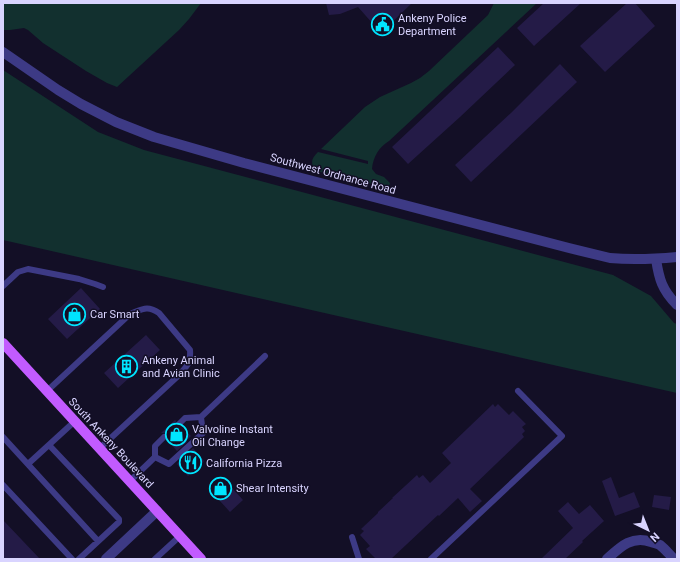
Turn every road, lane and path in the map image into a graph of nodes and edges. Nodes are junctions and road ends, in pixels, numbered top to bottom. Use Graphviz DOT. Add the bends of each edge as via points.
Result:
graph roads {
  1 [pos="3,52"];
  2 [pos="677,257"];
  3 [pos="656,258"];
  4 [pos="3,286"];
  5 [pos="103,287"];
  6 [pos="677,305"];
  7 [pos="3,343"];
  8 [pos="265,356"];
  9 [pos="47,391"];
  10 [pos="518,391"];
  11 [pos="201,417"];
  12 [pos="75,421"];
  13 [pos="179,424"];
  14 [pos="3,437"];
  15 [pos="164,437"];
  16 [pos="49,445"];
  17 [pos="100,448"];
  18 [pos="155,457"];
  19 [pos="28,464"];
  20 [pos="130,481"];
  21 [pos="3,485"];
  22 [pos="157,511"];
  23 [pos="180,536"];
  24 [pos="352,537"];
  25 [pos="98,541"];
  26 [pos="72,559"];
  27 [pos="79,559"];
  28 [pos="106,559"];
  29 [pos="155,559"];
  30 [pos="201,559"];
  31 [pos="359,559"];
  32 [pos="431,559"];
  33 [pos="607,559"];
  34 [pos="674,559"];
  1 -- 3 [label="street, Southwest Ordnance Road" via="93,111 167,141 569,248 616,258"];
  2 -- 3 [label="street, Southwest Ordnance Road"];
  3 -- 6 [label="street" via="662,286"];
  4 -- 5 [label="lane" via="18,272 28,269"];
  7 -- 9 [label="main road, South Ankeny Boulevard"];
  8 -- 11 [label="lane"];
  9 -- 12 [label="main road, South Ankeny Boulevard"];
  9 -- 17 [label="lane" via="130,314 146,308 160,313 190,350 191,358 188,365"];
  10 -- 32 [label="lane" via="562,436"];
  11 -- 13 [label="lane" via="185,418"];
  11 -- 18 [label="lane" via="203,433 169,464"];
  12 -- 16 [label="lane"];
  12 -- 17 [label="main road, South Ankeny Boulevard"];
  14 -- 19 [label="lane"];
  15 -- 18 [label="lane" via="155,446"];
  16 -- 19 [label="lane"];
  16 -- 25 [label="lane" via="119,519 119,522"];
  17 -- 20 [label="main road, South Ankeny Boulevard"];
  18 -- 20 [label="lane"];
  19 -- 25 [label="lane"];
  20 -- 22 [label="main road, South Ankeny Boulevard"];
  21 -- 26 [label="lane"];
  22 -- 23 [label="main road, South Ankeny Boulevard"];
  22 -- 28 [label="street"];
  23 -- 29 [label="lane"];
  23 -- 30 [label="main road, South Ankeny Boulevard"];
  24 -- 31 [label="lane"];
  25 -- 27 [label="lane"];
  33 -- 34 [label="street" via="620,547 640,539 659,545"];
}
